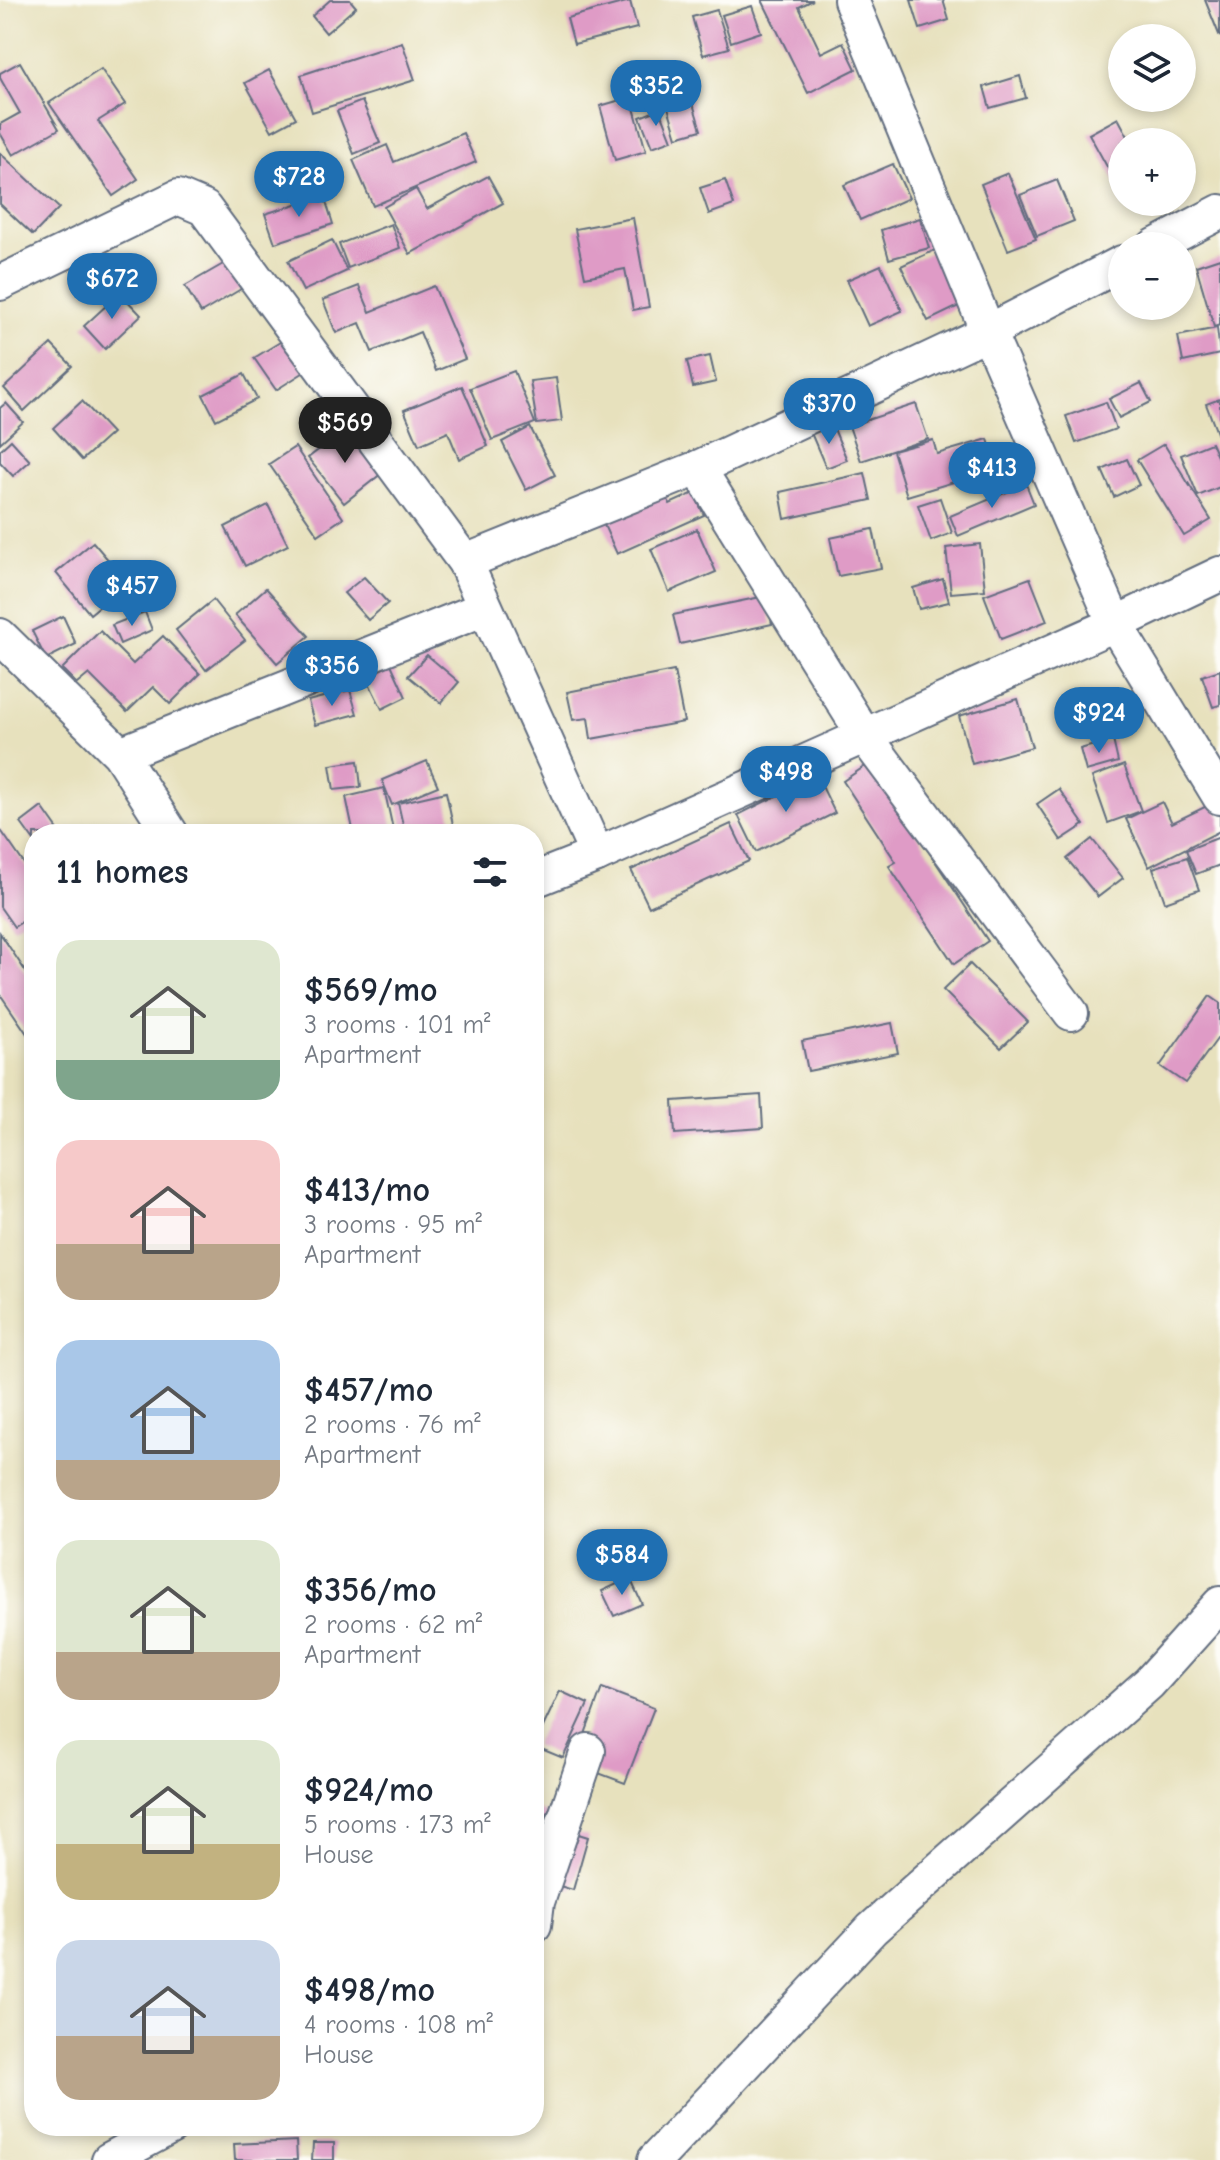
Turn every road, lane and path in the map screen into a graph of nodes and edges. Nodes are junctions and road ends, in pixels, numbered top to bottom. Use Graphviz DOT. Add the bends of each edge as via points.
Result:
graph roads {
  1 [pos="851,0"];
  2 [pos="1220,212"];
  3 [pos="1182,232"];
  4 [pos="1108,270"];
  5 [pos="0,283"];
  6 [pos="988,332"];
  7 [pos="698,468"];
  8 [pos="465,562"];
  9 [pos="1220,574"];
  10 [pos="485,608"];
  11 [pos="1115,624"];
  12 [pos="0,636"];
  13 [pos="864,735"];
  14 [pos="120,754"];
  15 [pos="1220,797"];
  16 [pos="165,824"];
  17 [pos="597,855"];
  18 [pos="544,876"];
  19 [pos="1071,1013"];
  20 [pos="1220,1604"];
  21 [pos="588,1751"];
  22 [pos="544,1881"];
  23 [pos="153,2136"];
  24 [pos="109,2160"];
  25 [pos="655,2160"];
  1 -- 6 [label="street"];
  2 -- 3 [label="street"];
  4 -- 6 [label="street"];
  5 -- 8 [label="street" via="178,197 204,208"];
  6 -- 7 [label="street"];
  6 -- 11 [label="street"];
  7 -- 8 [label="street"];
  7 -- 13 [label="street"];
  8 -- 10 [label="street"];
  9 -- 11 [label="street"];
  10 -- 14 [label="street"];
  10 -- 17 [label="street"];
  11 -- 13 [label="street"];
  11 -- 15 [label="street"];
  12 -- 14 [label="street"];
  13 -- 17 [label="street"];
  13 -- 19 [label="street"];
  14 -- 16 [label="street"];
  17 -- 18 [label="street"];
  20 -- 25 [label="street" via="1149,1683 872,1929"];
  21 -- 22 [label="street"];
  23 -- 24 [label="street"];
}
